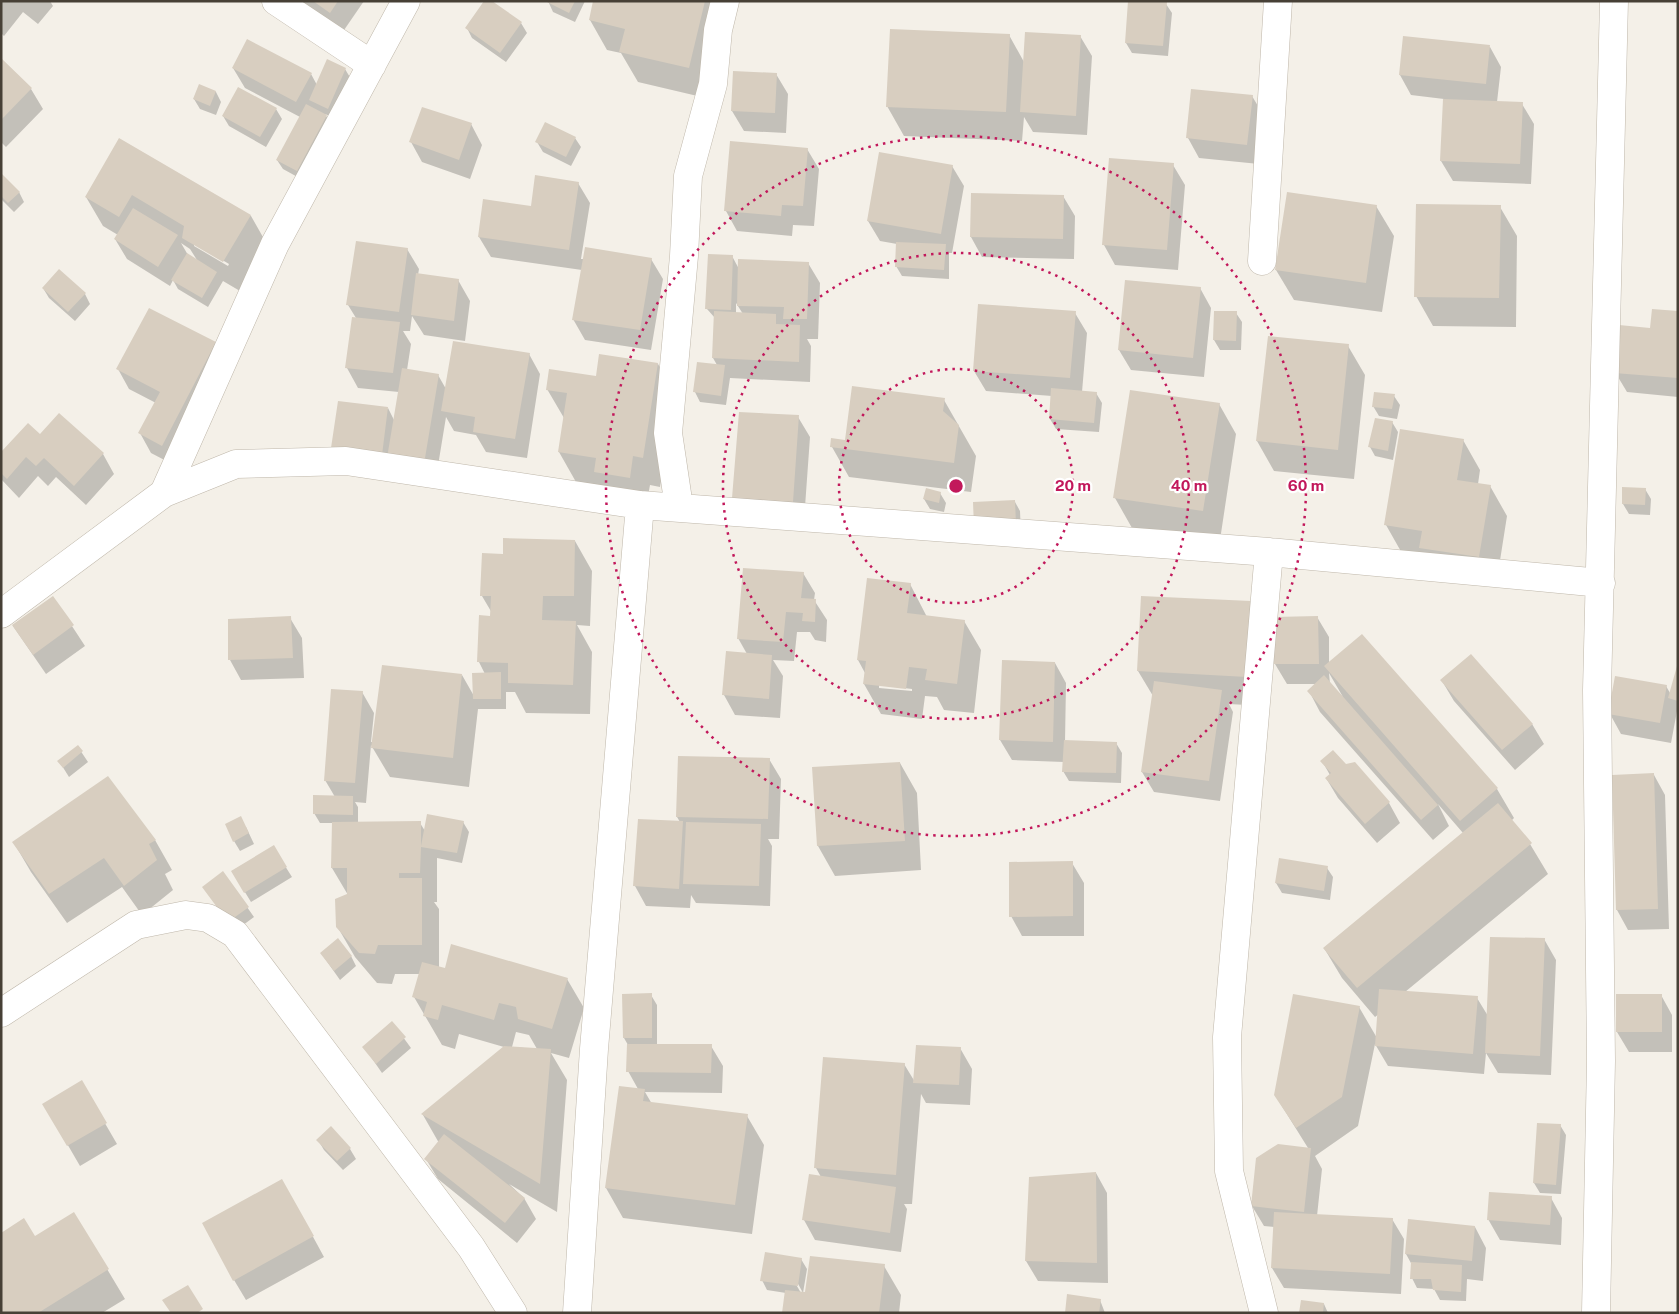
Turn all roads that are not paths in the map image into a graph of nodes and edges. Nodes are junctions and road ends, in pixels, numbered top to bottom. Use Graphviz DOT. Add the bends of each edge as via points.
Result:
graph roads {
  1 [pos="276,1"];
  2 [pos="406,1"];
  3 [pos="725,1"];
  4 [pos="1278,1"];
  5 [pos="1614,1"];
  6 [pos="372,65"];
  7 [pos="1262,261"];
  8 [pos="164,493"];
  9 [pos="640,505"];
  10 [pos="679,507"];
  11 [pos="1269,552"];
  12 [pos="1601,583"];
  13 [pos="1,614"];
  14 [pos="1,1013"];
  15 [pos="513,1313"];
  16 [pos="577,1313"];
  17 [pos="1264,1313"];
  18 [pos="1596,1313"];
  1 -- 6 [label="street"];
  2 -- 6 [label="street"];
  3 -- 10 [label="street" via="718,30 713,84 688,176 668,433"];
  4 -- 7 [label="street"];
  5 -- 12 [label="street"];
  6 -- 8 [label="street" via="275,244"];
  8 -- 9 [label="street" via="236,464 346,461"];
  8 -- 13 [label="street"];
  9 -- 10 [label="street"];
  9 -- 16 [label="street" via="594,1039"];
  10 -- 11 [label="street"];
  11 -- 12 [label="street"];
  11 -- 17 [label="street" via="1226,1037 1230,1171"];
  12 -- 18 [label="street" via="1597,690 1601,1061"];
  14 -- 15 [label="street" via="136,925 186,915 215,922 235,934 471,1247"];
}
